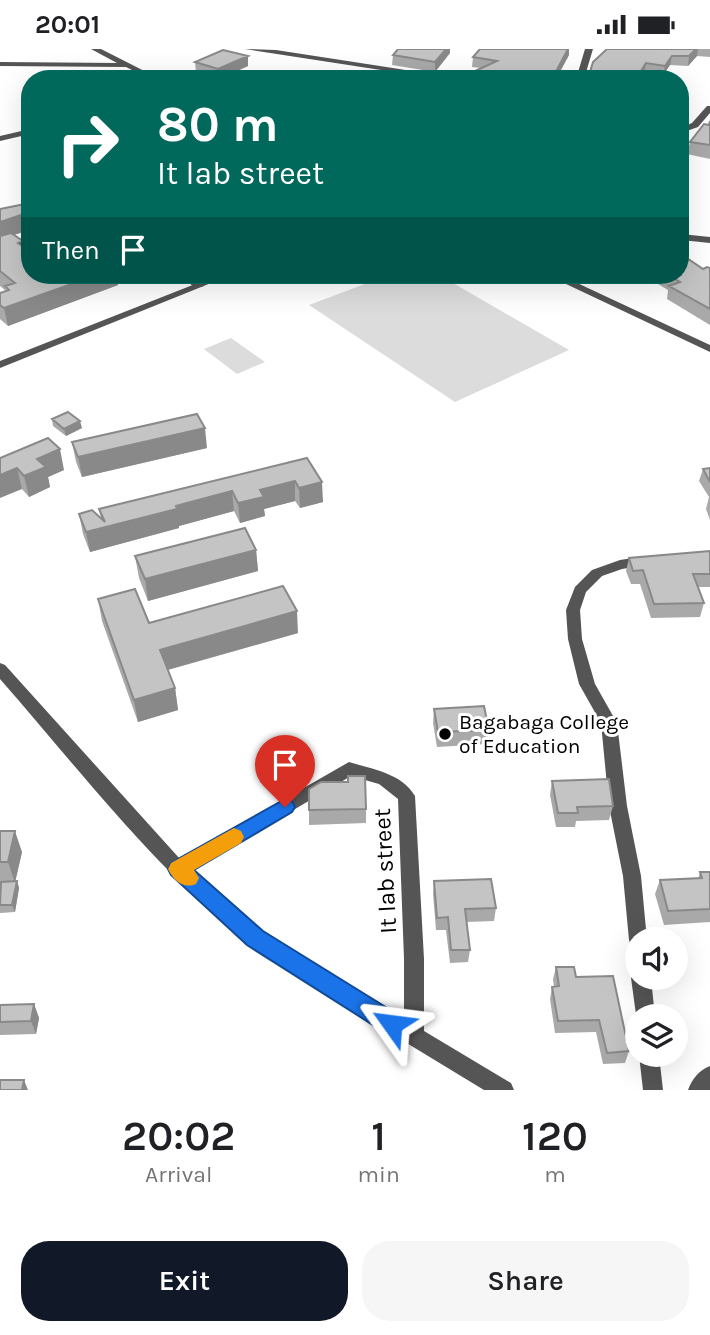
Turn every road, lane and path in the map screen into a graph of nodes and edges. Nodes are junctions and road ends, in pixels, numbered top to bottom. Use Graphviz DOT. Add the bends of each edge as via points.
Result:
graph roads {
  1 [pos="95,49"];
  2 [pos="249,49"];
  3 [pos="589,49"];
  4 [pos="0,64"];
  5 [pos="130,65"];
  6 [pos="139,70"];
  7 [pos="391,70"];
  8 [pos="583,70"];
  9 [pos="710,108"];
  10 [pos="689,128"];
  11 [pos="21,133"];
  12 [pos="0,139"];
  13 [pos="689,238"];
  14 [pos="710,240"];
  15 [pos="21,241"];
  16 [pos="0,249"];
  17 [pos="196,284"];
  18 [pos="204,284"];
  19 [pos="571,284"];
  20 [pos="199,286"];
  21 [pos="710,349"];
  22 [pos="0,365"];
  23 [pos="665,558"];
  24 [pos="0,670"];
  25 [pos="178,869"];
  26 [pos="637,927"];
  27 [pos="414,1037"];
  28 [pos="650,1067"];
  29 [pos="710,1076"];
  30 [pos="504,1090"];
  31 [pos="653,1090"];
  32 [pos="698,1090"];
  1 -- 5 [label="street"];
  2 -- 7 [label="street"];
  3 -- 8 [label="street"];
  4 -- 5 [label="street"];
  5 -- 6 [label="street"];
  9 -- 10 [label="street"];
  11 -- 12 [label="street"];
  13 -- 14 [label="street"];
  15 -- 16 [label="street"];
  17 -- 20 [label="street"];
  18 -- 20 [label="street"];
  19 -- 21 [label="street"];
  20 -- 22 [label="street"];
  23 -- 26 [label="street" via="597,573 580,590 573,610 587,684 609,723"];
  24 -- 25 [label="street"];
  25 -- 27 [label="street" via="255,938"];
  25 -- 27 [label="street, It lab street" via="349,769 384,779 406,796"];
  27 -- 30 [label="street"];
  28 -- 31 [label="street"];
  29 -- 32 [label="street"];
}
